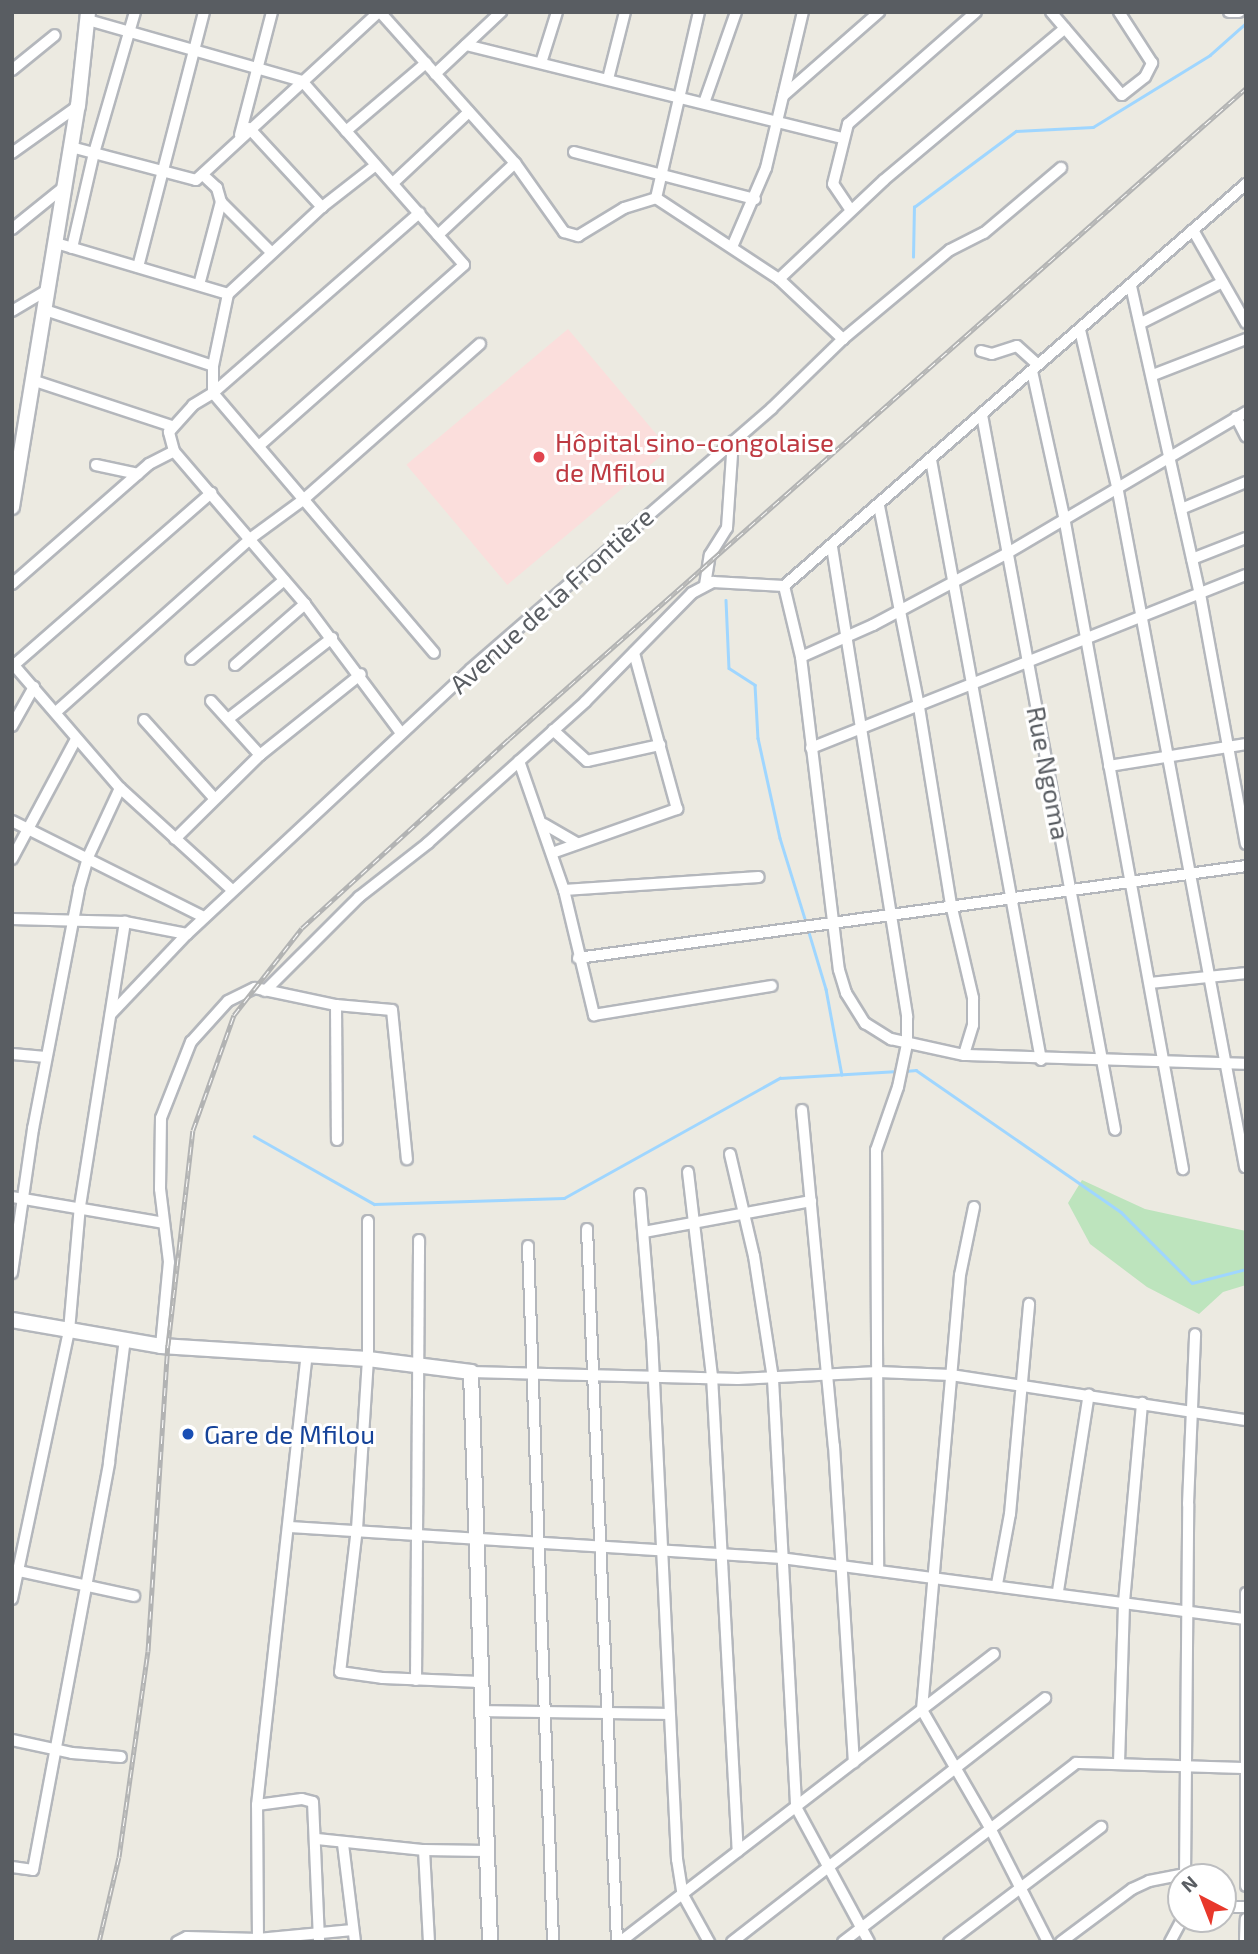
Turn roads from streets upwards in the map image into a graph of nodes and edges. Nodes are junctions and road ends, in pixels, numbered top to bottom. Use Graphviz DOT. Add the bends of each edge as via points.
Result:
graph roads {
  1 [pos="135,12"];
  2 [pos="204,12"];
  3 [pos="279,12"];
  4 [pos="501,12"];
  5 [pos="557,12"];
  6 [pos="625,12"];
  7 [pos="699,12"];
  8 [pos="736,12"];
  9 [pos="803,12"];
  10 [pos="879,12"];
  11 [pos="976,12"];
  12 [pos="1051,12"];
  13 [pos="1119,12"];
  14 [pos="1229,12"];
  15 [pos="1239,12"];
  16 [pos="386,14"];
  17 [pos="88,16"];
  18 [pos="271,16"];
  19 [pos="1065,28"];
  20 [pos="131,29"];
  21 [pos="55,35"];
  22 [pos="466,45"];
  23 [pos="194,48"];
  24 [pos="426,63"];
  25 [pos="541,63"];
  26 [pos="258,67"];
  27 [pos="12,70"];
  28 [pos="435,74"];
  29 [pos="608,79"];
  30 [pos="302,81"];
  31 [pos="783,96"];
  32 [pos="677,97"];
  33 [pos="704,103"];
  34 [pos="78,106"];
  35 [pos="470,113"];
  36 [pos="778,122"];
  37 [pos="249,128"];
  38 [pos="346,131"];
  39 [pos="240,136"];
  40 [pos="842,138"];
  41 [pos="71,147"];
  42 [pos="574,152"];
  43 [pos="12,153"];
  44 [pos="94,153"];
  45 [pos="515,163"];
  46 [pos="376,165"];
  47 [pos="1061,168"];
  48 [pos="665,172"];
  49 [pos="161,174"];
  50 [pos="204,175"];
  51 [pos="393,183"];
  52 [pos="64,187"];
  53 [pos="1244,190"];
  54 [pos="656,198"];
  55 [pos="755,199"];
  56 [pos="221,202"];
  57 [pos="322,207"];
  58 [pos="850,209"];
  59 [pos="419,213"];
  60 [pos="12,229"];
  61 [pos="1194,230"];
  62 [pos="438,235"];
  63 [pos="56,243"];
  64 [pos="732,247"];
  65 [pos="72,248"];
  66 [pos="271,252"];
  67 [pos="138,267"];
  68 [pos="779,279"];
  69 [pos="1223,282"];
  70 [pos="200,285"];
  71 [pos="1131,286"];
  72 [pos="49,289"];
  73 [pos="228,294"];
  74 [pos="45,310"];
  75 [pos="12,311"];
  76 [pos="1143,322"];
  77 [pos="1246,323"];
  78 [pos="1080,330"];
  79 [pos="843,339"];
  80 [pos="1246,339"];
  81 [pos="480,344"];
  82 [pos="981,351"];
  83 [pos="213,366"];
  84 [pos="1035,368"];
  85 [pos="1153,376"];
  86 [pos="33,380"];
  87 [pos="213,393"];
  88 [pos="982,415"];
  89 [pos="1241,415"];
  90 [pos="172,426"];
  91 [pos="1246,437"];
  92 [pos="733,441"];
  93 [pos="260,445"];
  94 [pos="174,451"];
  95 [pos="16,455"];
  96 [pos="1169,457"];
  97 [pos="931,460"];
  98 [pos="96,465"];
  99 [pos="138,474"];
  100 [pos="1246,482"];
  101 [pos="1117,486"];
  102 [pos="211,493"];
  103 [pos="303,500"];
  104 [pos="879,506"];
  105 [pos="12,507"];
  106 [pos="1181,509"];
  107 [pos="1064,517"];
  108 [pos="251,538"];
  109 [pos="1246,538"];
  110 [pos="832,547"];
  111 [pos="1006,554"];
  112 [pos="1192,559"];
  113 [pos="1246,575"];
  114 [pos="284,580"];
  115 [pos="955,580"];
  116 [pos="12,584"];
  117 [pos="705,585"];
  118 [pos="784,586"];
  119 [pos="1200,594"];
  120 [pos="305,604"];
  121 [pos="899,611"];
  122 [pos="1142,617"];
  123 [pos="332,638"];
  124 [pos="847,638"];
  125 [pos="1085,639"];
  126 [pos="434,653"];
  127 [pos="634,653"];
  128 [pos="801,656"];
  129 [pos="191,659"];
  130 [pos="1029,662"];
  131 [pos="13,664"];
  132 [pos="235,665"];
  133 [pos="361,674"];
  134 [pos="974,686"];
  135 [pos="34,687"];
  136 [pos="211,701"];
  137 [pos="919,707"];
  138 [pos="56,712"];
  139 [pos="228,719"];
  140 [pos="144,720"];
  141 [pos="12,726"];
  142 [pos="862,727"];
  143 [pos="553,730"];
  144 [pos="401,733"];
  145 [pos="76,739"];
  146 [pos="1246,744"];
  147 [pos="660,745"];
  148 [pos="1228,747"];
  149 [pos="811,748"];
  150 [pos="260,755"];
  151 [pos="1170,757"];
  152 [pos="519,761"];
  153 [pos="1109,766"];
  154 [pos="120,788"];
  155 [pos="214,799"];
  156 [pos="12,821"];
  157 [pos="544,824"];
  158 [pos="27,829"];
  159 [pos="175,839"];
  160 [pos="578,844"];
  161 [pos="1246,844"];
  162 [pos="552,853"];
  163 [pos="88,857"];
  164 [pos="12,859"];
  165 [pos="1246,866"];
  166 [pos="1191,873"];
  167 [pos="759,877"];
  168 [pos="1130,881"];
  169 [pos="1071,889"];
  170 [pos="232,890"];
  171 [pos="564,890"];
  172 [pos="1011,897"];
  173 [pos="951,904"];
  174 [pos="893,916"];
  175 [pos="204,917"];
  176 [pos="12,919"];
  177 [pos="74,922"];
  178 [pos="125,922"];
  179 [pos="832,924"];
  180 [pos="187,934"];
  181 [pos="578,958"];
  182 [pos="1246,973"];
  183 [pos="1211,977"];
  184 [pos="1150,983"];
  185 [pos="772,986"];
  186 [pos="264,991"];
  187 [pos="336,1005"];
  188 [pos="111,1014"];
  189 [pos="907,1044"];
  190 [pos="12,1054"];
  191 [pos="964,1055"];
  192 [pos="46,1057"];
  193 [pos="1041,1060"];
  194 [pos="1105,1062"];
  195 [pos="1164,1062"];
  196 [pos="1226,1064"];
  197 [pos="1246,1064"];
  198 [pos="802,1110"];
  199 [pos="1115,1130"];
  200 [pos="337,1140"];
  201 [pos="730,1154"];
  202 [pos="407,1159"];
  203 [pos="1245,1167"];
  204 [pos="1183,1169"];
  205 [pos="688,1172"];
  206 [pos="640,1194"];
  207 [pos="18,1199"];
  208 [pos="811,1201"];
  209 [pos="80,1206"];
  210 [pos="974,1207"];
  211 [pos="744,1211"];
  212 [pos="368,1220"];
  213 [pos="697,1222"];
  214 [pos="164,1223"];
  215 [pos="587,1229"];
  216 [pos="644,1232"];
  217 [pos="528,1246"];
  218 [pos="421,1251"];
  219 [pos="12,1273"];
  220 [pos="1029,1304"];
  221 [pos="12,1320"];
  222 [pos="69,1331"];
  223 [pos="1195,1334"];
  224 [pos="125,1339"];
  225 [pos="161,1346"];
  226 [pos="307,1355"];
  227 [pos="368,1359"];
  228 [pos="418,1366"];
  229 [pos="471,1371"];
  230 [pos="878,1372"];
  231 [pos="534,1374"];
  232 [pos="826,1375"];
  233 [pos="951,1375"];
  234 [pos="597,1376"];
  235 [pos="653,1376"];
  236 [pos="712,1376"];
  237 [pos="774,1379"];
  238 [pos="1022,1386"];
  239 [pos="1089,1394"];
  240 [pos="1142,1403"];
  241 [pos="1190,1411"];
  242 [pos="1246,1420"];
  243 [pos="291,1527"];
  244 [pos="357,1528"];
  245 [pos="417,1532"];
  246 [pos="477,1538"];
  247 [pos="538,1541"];
  248 [pos="602,1545"];
  249 [pos="662,1549"];
  250 [pos="723,1553"];
  251 [pos="781,1558"];
  252 [pos="839,1563"];
  253 [pos="878,1567"];
  254 [pos="15,1570"];
  255 [pos="937,1576"];
  256 [pos="997,1584"];
  257 [pos="84,1586"];
  258 [pos="1058,1591"];
  259 [pos="1246,1593"];
  260 [pos="134,1596"];
  261 [pos="12,1599"];
  262 [pos="1124,1602"];
  263 [pos="1188,1612"];
  264 [pos="1245,1619"];
  265 [pos="994,1654"];
  266 [pos="416,1680"];
  267 [pos="481,1682"];
  268 [pos="1045,1698"];
  269 [pos="922,1710"];
  270 [pos="482,1711"];
  271 [pos="543,1713"];
  272 [pos="606,1713"];
  273 [pos="667,1714"];
  274 [pos="12,1740"];
  275 [pos="55,1750"];
  276 [pos="121,1757"];
  277 [pos="854,1762"];
  278 [pos="1119,1763"];
  279 [pos="1187,1767"];
  280 [pos="957,1768"];
  281 [pos="1245,1768"];
  282 [pos="257,1805"];
  283 [pos="796,1807"];
  284 [pos="1101,1827"];
  285 [pos="990,1828"];
  286 [pos="317,1839"];
  287 [pos="343,1844"];
  288 [pos="425,1850"];
  289 [pos="486,1851"];
  290 [pos="738,1851"];
  291 [pos="1185,1863"];
  292 [pos="12,1867"];
  293 [pos="829,1867"];
  294 [pos="1167,1878"];
  295 [pos="1246,1886"];
  296 [pos="1020,1887"];
  297 [pos="683,1895"];
  298 [pos="1246,1919"];
  299 [pos="861,1928"];
  300 [pos="354,1936"];
  301 [pos="319,1939"];
  302 [pos="258,1940"];
  303 [pos="177,1942"];
  304 [pos="429,1942"];
  305 [pos="490,1942"];
  306 [pos="553,1942"];
  307 [pos="619,1942"];
  308 [pos="709,1942"];
  309 [pos="732,1942"];
  310 [pos="843,1942"];
  311 [pos="869,1942"];
  312 [pos="949,1942"];
  313 [pos="1048,1942"];
  314 [pos="1061,1942"];
  315 [pos="1245,1942"];
  1 -- 20 [label="street"];
  2 -- 23 [label="street"];
  3 -- 18 [label="street"];
  4 -- 22 [label="street"];
  5 -- 25 [label="street"];
  6 -- 29 [label="street"];
  7 -- 32 [label="street"];
  8 -- 33 [label="street"];
  9 -- 31 [label="street"];
  10 -- 31 [label="street"];
  11 -- 40 [label="street" via="849,122"];
  12 -- 19 [label="street"];
  13 -- 19 [label="street" via="1152,63 1145,77 1122,95"];
  14 -- 15 [label="street"];
  16 -- 24 [label="street"];
  16 -- 30 [label="street"];
  17 -- 20 [label="street"];
  17 -- 34 [label="street"];
  18 -- 26 [label="street"];
  19 -- 58 [label="street"];
  20 -- 23 [label="street"];
  20 -- 44 [label="street"];
  21 -- 27 [label="street"];
  22 -- 25 [label="street"];
  22 -- 28 [label="street"];
  23 -- 26 [label="street"];
  23 -- 49 [label="street"];
  24 -- 28 [label="street"];
  24 -- 38 [label="street"];
  25 -- 29 [label="street"];
  26 -- 30 [label="street"];
  26 -- 39 [label="street"];
  28 -- 35 [label="street"];
  29 -- 32 [label="street"];
  30 -- 37 [label="street"];
  30 -- 38 [label="street"];
  31 -- 36 [label="street"];
  32 -- 33 [label="street"];
  32 -- 48 [label="street"];
  33 -- 36 [label="street"];
  34 -- 41 [label="street"];
  34 -- 43 [label="street"];
  35 -- 45 [label="street"];
  35 -- 51 [label="street"];
  36 -- 40 [label="street"];
  36 -- 55 [label="street"];
  37 -- 39 [label="street"];
  37 -- 57 [label="street"];
  38 -- 46 [label="street"];
  39 -- 50 [label="street"];
  40 -- 58 [label="street" via="832,184"];
  41 -- 44 [label="street"];
  41 -- 52 [label="street"];
  42 -- 48 [label="street"];
  44 -- 49 [label="street"];
  44 -- 65 [label="street"];
  45 -- 54 [label="street" via="570,236 624,208"];
  45 -- 62 [label="street"];
  46 -- 51 [label="street"];
  46 -- 57 [label="street"];
  47 -- 79 [label="street, Avenue de la Frontière" via="984,233 950,250"];
  48 -- 54 [label="street"];
  48 -- 55 [label="street"];
  49 -- 50 [label="street" via="192,180"];
  49 -- 67 [label="street"];
  50 -- 56 [label="street"];
  51 -- 59 [label="street"];
  52 -- 60 [label="street"];
  52 -- 63 [label="street"];
  53 -- 61 [label="street"];
  54 -- 64 [label="street"];
  55 -- 64 [label="street"];
  56 -- 66 [label="street"];
  56 -- 70 [label="street"];
  57 -- 66 [label="street"];
  58 -- 68 [label="street"];
  59 -- 62 [label="street"];
  59 -- 87 [label="street"];
  61 -- 69 [label="street"];
  61 -- 71 [label="street"];
  62 -- 93 [label="street" via="464,265"];
  63 -- 65 [label="street"];
  63 -- 72 [label="street"];
  64 -- 68 [label="street"];
  65 -- 67 [label="street"];
  66 -- 73 [label="street"];
  67 -- 70 [label="street"];
  68 -- 79 [label="street"];
  69 -- 76 [label="street"];
  69 -- 77 [label="street"];
  70 -- 73 [label="street"];
  71 -- 76 [label="street"];
  71 -- 78 [label="street"];
  72 -- 74 [label="street"];
  72 -- 75 [label="street"];
  73 -- 83 [label="street"];
  74 -- 83 [label="street"];
  74 -- 86 [label="street"];
  76 -- 85 [label="street"];
  78 -- 84 [label="street"];
  78 -- 101 [label="street"];
  79 -- 92 [label="street, Avenue de la Frontière"];
  80 -- 85 [label="street"];
  81 -- 103 [label="street"];
  82 -- 84 [label="street" via="992,354 1017,346"];
  83 -- 87 [label="street"];
  84 -- 88 [label="street"];
  84 -- 107 [label="street"];
  85 -- 96 [label="street"];
  86 -- 90 [label="street"];
  86 -- 95 [label="street"];
  87 -- 90 [label="street"];
  87 -- 93 [label="street"];
  88 -- 97 [label="street"];
  88 -- 111 [label="street, Rue Ngoma"];
  89 -- 91 [label="street"];
  89 -- 96 [label="street"];
  90 -- 94 [label="street" via="169,440"];
  92 -- 117 [label="street" via="727,528 710,555"];
  92 -- 144 [label="street, Avenue de la Frontière"];
  93 -- 103 [label="street"];
  94 -- 99 [label="street"];
  94 -- 102 [label="street"];
  95 -- 105 [label="street"];
  96 -- 101 [label="street"];
  96 -- 106 [label="street"];
  97 -- 104 [label="street"];
  97 -- 115 [label="street"];
  98 -- 99 [label="street"];
  99 -- 116 [label="street"];
  100 -- 106 [label="street"];
  101 -- 107 [label="street"];
  101 -- 122 [label="street"];
  102 -- 108 [label="street"];
  102 -- 131 [label="street"];
  103 -- 108 [label="street"];
  103 -- 126 [label="street"];
  104 -- 110 [label="street"];
  104 -- 121 [label="street"];
  106 -- 112 [label="street"];
  107 -- 111 [label="street"];
  107 -- 125 [label="street"];
  108 -- 114 [label="street"];
  108 -- 138 [label="street"];
  109 -- 112 [label="street"];
  110 -- 118 [label="street"];
  110 -- 124 [label="street"];
  111 -- 115 [label="street"];
  111 -- 130 [label="street, Rue Ngoma"];
  112 -- 119 [label="street"];
  113 -- 119 [label="street"];
  114 -- 120 [label="street"];
  114 -- 129 [label="street"];
  115 -- 121 [label="street"];
  115 -- 134 [label="street"];
  117 -- 118 [label="street"];
  117 -- 127 [label="street"];
  118 -- 128 [label="street"];
  119 -- 122 [label="street"];
  119 -- 148 [label="street"];
  120 -- 123 [label="street"];
  120 -- 132 [label="street"];
  121 -- 124 [label="street"];
  121 -- 137 [label="street"];
  122 -- 125 [label="street"];
  122 -- 151 [label="street"];
  123 -- 133 [label="street"];
  123 -- 139 [label="street"];
  124 -- 128 [label="street"];
  124 -- 142 [label="street"];
  125 -- 130 [label="street"];
  125 -- 153 [label="street"];
  127 -- 143 [label="street"];
  127 -- 147 [label="street"];
  128 -- 149 [label="street"];
  130 -- 134 [label="street"];
  130 -- 169 [label="street, Rue Ngoma"];
  131 -- 135 [label="street"];
  133 -- 144 [label="street"];
  133 -- 150 [label="street"];
  134 -- 137 [label="street"];
  134 -- 172 [label="street"];
  135 -- 138 [label="street"];
  135 -- 141 [label="street"];
  136 -- 139 [label="street"];
  137 -- 142 [label="street"];
  137 -- 173 [label="street"];
  138 -- 145 [label="street"];
  139 -- 150 [label="street"];
  140 -- 155 [label="street"];
  142 -- 149 [label="street"];
  142 -- 174 [label="street"];
  143 -- 147 [label="street" via="587,761"];
  143 -- 152 [label="street"];
  144 -- 170 [label="street, Avenue de la Frontière"];
  145 -- 154 [label="street"];
  145 -- 158 [label="street"];
  146 -- 148 [label="street"];
  147 -- 160 [label="street" via="677,808"];
  148 -- 151 [label="street"];
  148 -- 161 [label="street"];
  149 -- 179 [label="street"];
  150 -- 155 [label="street"];
  151 -- 153 [label="street"];
  151 -- 166 [label="street"];
  152 -- 157 [label="street"];
  152 -- 186 [label="street" via="428,844 359,897"];
  153 -- 168 [label="street"];
  154 -- 159 [label="street"];
  154 -- 163 [label="street"];
  155 -- 159 [label="street"];
  156 -- 158 [label="street"];
  157 -- 160 [label="street"];
  157 -- 162 [label="street"];
  158 -- 163 [label="street"];
  158 -- 164 [label="street"];
  159 -- 170 [label="street"];
  160 -- 162 [label="street"];
  162 -- 171 [label="street"];
  163 -- 175 [label="street"];
  163 -- 177 [label="street"];
  165 -- 166 [label="street"];
  166 -- 168 [label="street"];
  166 -- 183 [label="street"];
  167 -- 171 [label="street"];
  168 -- 169 [label="street"];
  168 -- 184 [label="street"];
  169 -- 172 [label="street"];
  169 -- 194 [label="street, Rue Ngoma"];
  170 -- 175 [label="street, Avenue de la Frontière"];
  171 -- 181 [label="street"];
  172 -- 173 [label="street"];
  172 -- 193 [label="street"];
  173 -- 174 [label="street"];
  173 -- 191 [label="street" via="973,998 973,1025"];
  174 -- 179 [label="street"];
  174 -- 189 [label="street"];
  175 -- 180 [label="street, Avenue de la Frontière"];
  176 -- 177 [label="street"];
  177 -- 178 [label="street"];
  177 -- 192 [label="street"];
  178 -- 180 [label="street"];
  178 -- 188 [label="street"];
  179 -- 181 [label="street"];
  179 -- 189 [label="street" via="839,970 857,1013 877,1032"];
  180 -- 188 [label="street, Avenue de la Frontière"];
  181 -- 185 [label="street" via="594,1015"];
  182 -- 183 [label="street"];
  183 -- 184 [label="street"];
  183 -- 196 [label="street"];
  184 -- 195 [label="street"];
  186 -- 187 [label="street"];
  186 -- 214 [label="street" via="255,988 235,996 215,1011 191,1042 177,1072 161,1118"];
  187 -- 200 [label="street"];
  187 -- 202 [label="street" via="392,1010"];
  188 -- 209 [label="street"];
  189 -- 191 [label="street"];
  189 -- 230 [label="street" via="876,1150"];
  190 -- 192 [label="street"];
  191 -- 193 [label="street"];
  192 -- 207 [label="street"];
  193 -- 194 [label="street"];
  194 -- 195 [label="street"];
  194 -- 199 [label="street, Rue Ngoma"];
  195 -- 196 [label="street"];
  195 -- 204 [label="street"];
  196 -- 197 [label="street"];
  196 -- 203 [label="street"];
  198 -- 208 [label="street"];
  201 -- 211 [label="street"];
  205 -- 213 [label="street"];
  206 -- 216 [label="street"];
  207 -- 209 [label="street"];
  207 -- 219 [label="street"];
  208 -- 211 [label="street"];
  208 -- 232 [label="street"];
  209 -- 214 [label="street"];
  209 -- 222 [label="street"];
  210 -- 233 [label="street" via="963,1253"];
  211 -- 213 [label="street"];
  211 -- 237 [label="street"];
  212 -- 227 [label="street"];
  213 -- 216 [label="street"];
  213 -- 236 [label="street"];
  214 -- 225 [label="street" via="169,1262"];
  215 -- 234 [label="street"];
  216 -- 235 [label="street"];
  217 -- 231 [label="street"];
  218 -- 228 [label="street" via="419,1240"];
  220 -- 238 [label="street"];
  221 -- 222 [label="street"];
  222 -- 224 [label="street"];
  222 -- 254 [label="street"];
  223 -- 241 [label="street"];
  224 -- 225 [label="street"];
  224 -- 257 [label="street" via="116,1421"];
  225 -- 226 [label="street"];
  226 -- 227 [label="street"];
  226 -- 243 [label="street"];
  227 -- 228 [label="street"];
  227 -- 244 [label="street"];
  228 -- 229 [label="street"];
  228 -- 245 [label="street"];
  229 -- 231 [label="street"];
  229 -- 246 [label="street"];
  230 -- 232 [label="street"];
  230 -- 233 [label="street"];
  230 -- 253 [label="street"];
  231 -- 234 [label="street"];
  231 -- 247 [label="street"];
  232 -- 237 [label="street"];
  232 -- 252 [label="street"];
  233 -- 238 [label="street"];
  233 -- 255 [label="street"];
  234 -- 235 [label="street"];
  234 -- 248 [label="street"];
  235 -- 236 [label="street"];
  235 -- 249 [label="street"];
  236 -- 237 [label="street"];
  236 -- 250 [label="street"];
  237 -- 251 [label="street"];
  238 -- 239 [label="street"];
  238 -- 256 [label="street" via="1010,1514"];
  239 -- 240 [label="street"];
  239 -- 258 [label="street"];
  240 -- 241 [label="street"];
  240 -- 262 [label="street"];
  241 -- 242 [label="street"];
  241 -- 263 [label="street"];
  243 -- 244 [label="street"];
  243 -- 282 [label="street"];
  244 -- 245 [label="street"];
  244 -- 266 [label="street" via="340,1672"];
  245 -- 246 [label="street"];
  245 -- 266 [label="street"];
  246 -- 247 [label="street"];
  246 -- 267 [label="street"];
  247 -- 248 [label="street"];
  247 -- 271 [label="street"];
  248 -- 249 [label="street"];
  248 -- 272 [label="street"];
  249 -- 250 [label="street"];
  249 -- 273 [label="street"];
  250 -- 251 [label="street"];
  250 -- 290 [label="street"];
  251 -- 252 [label="street"];
  251 -- 283 [label="street"];
  252 -- 253 [label="street"];
  252 -- 277 [label="street"];
  253 -- 255 [label="street"];
  254 -- 257 [label="street"];
  254 -- 261 [label="street"];
  255 -- 256 [label="street"];
  255 -- 269 [label="street"];
  256 -- 258 [label="street"];
  257 -- 260 [label="street"];
  257 -- 275 [label="street"];
  258 -- 262 [label="street"];
  259 -- 264 [label="street"];
  262 -- 263 [label="street"];
  262 -- 278 [label="street"];
  263 -- 264 [label="street"];
  263 -- 279 [label="street"];
  264 -- 281 [label="street"];
  265 -- 269 [label="street"];
  266 -- 267 [label="street"];
  267 -- 270 [label="street"];
  268 -- 280 [label="street"];
  269 -- 277 [label="street"];
  269 -- 280 [label="street"];
  270 -- 271 [label="street"];
  270 -- 289 [label="street"];
  271 -- 272 [label="street"];
  271 -- 306 [label="street"];
  272 -- 273 [label="street"];
  272 -- 307 [label="street"];
  273 -- 297 [label="street"];
  274 -- 275 [label="street"];
  275 -- 276 [label="street"];
  275 -- 292 [label="street" via="33,1870"];
  277 -- 283 [label="street"];
  278 -- 279 [label="street"];
  278 -- 285 [label="street" via="1076,1763"];
  279 -- 281 [label="street"];
  279 -- 291 [label="street"];
  280 -- 285 [label="street"];
  280 -- 293 [label="street"];
  281 -- 295 [label="street"];
  282 -- 286 [label="street" via="309,1799 316,1813"];
  282 -- 302 [label="street"];
  283 -- 290 [label="street"];
  283 -- 293 [label="street"];
  284 -- 296 [label="street"];
  285 -- 296 [label="street"];
  285 -- 299 [label="street"];
  286 -- 287 [label="street"];
  286 -- 301 [label="street"];
  287 -- 288 [label="street"];
  287 -- 300 [label="street"];
  288 -- 289 [label="street"];
  288 -- 304 [label="street"];
  289 -- 305 [label="street"];
  290 -- 297 [label="street"];
  293 -- 299 [label="street"];
  293 -- 309 [label="street"];
  294 -- 314 [label="street" via="1132,1889"];
  296 -- 312 [label="street"];
  296 -- 313 [label="street"];
  297 -- 307 [label="street"];
  297 -- 308 [label="street"];
  298 -- 315 [label="street"];
  299 -- 310 [label="street"];
  299 -- 311 [label="street"];
  300 -- 301 [label="street"];
  301 -- 302 [label="street"];
  302 -- 303 [label="street" via="187,1937"];
}
